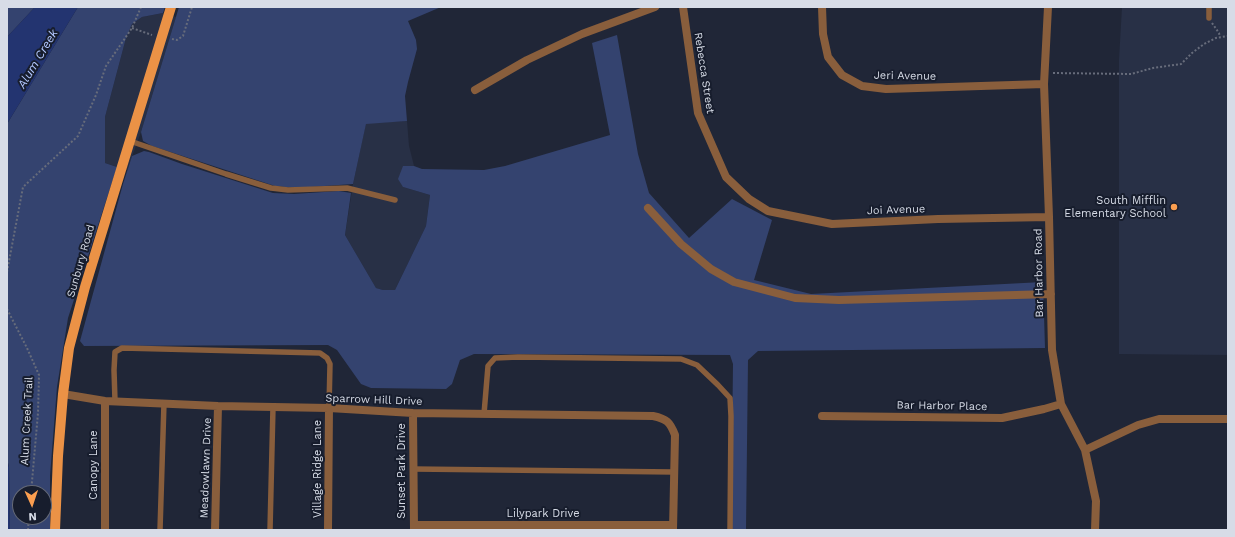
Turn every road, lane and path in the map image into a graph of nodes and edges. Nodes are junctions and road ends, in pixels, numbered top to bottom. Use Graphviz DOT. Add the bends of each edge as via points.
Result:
graph roads {
  1 [pos="141,7"];
  2 [pos="171,7"];
  3 [pos="192,7"];
  4 [pos="655,7"];
  5 [pos="683,7"];
  6 [pos="822,7"];
  7 [pos="1048,7"];
  8 [pos="1209,7"];
  9 [pos="1209,18"];
  10 [pos="132,28"];
  11 [pos="1228,36"];
  12 [pos="161,38"];
  13 [pos="1220,38"];
  14 [pos="1044,73"];
  15 [pos="1044,84"];
  16 [pos="475,90"];
  17 [pos="130,141"];
  18 [pos="749,199"];
  19 [pos="395,200"];
  20 [pos="648,208"];
  21 [pos="1049,217"];
  22 [pos="7,272"];
  23 [pos="1051,294"];
  24 [pos="7,309"];
  25 [pos="63,394"];
  26 [pos="105,401"];
  27 [pos="115,401"];
  28 [pos="164,403"];
  29 [pos="1060,404"];
  30 [pos="218,406"];
  31 [pos="273,407"];
  32 [pos="329,408"];
  33 [pos="413,413"];
  34 [pos="484,414"];
  35 [pos="822,416"];
  36 [pos="1228,419"];
  37 [pos="1085,450"];
  38 [pos="413,469"];
  39 [pos="674,472"];
  40 [pos="32,485"];
  41 [pos="673,527"];
  42 [pos="414,528"];
  43 [pos="55,530"];
  44 [pos="105,530"];
  45 [pos="160,530"];
  46 [pos="215,530"];
  47 [pos="270,530"];
  48 [pos="328,530"];
  49 [pos="730,530"];
  50 [pos="1096,530"];
  1 -- 10 [label="path"];
  2 -- 12 [label="main road, Sunbury Road"];
  3 -- 12 [label="path" via="183,36 178,40"];
  4 -- 16 [label="street" via="582,34 526,60"];
  5 -- 18 [label="street, Rebecca Street" via="698,113 726,177"];
  6 -- 15 [label="street, Jeri Avenue" via="823,34 828,56 842,75 862,86 886,89"];
  7 -- 14 [label="street, Bar Harbor Road"];
  8 -- 9 [label="lane"];
  9 -- 13 [label="path"];
  10 -- 12 [label="path"];
  10 -- 22 [label="path" via="106,66 78,136 23,187"];
  11 -- 13 [label="path"];
  12 -- 17 [label="main road, Sunbury Road"];
  13 -- 14 [label="path" via="1204,44 1181,64 1131,74"];
  14 -- 15 [label="street, Bar Harbor Road"];
  15 -- 21 [label="street, Bar Harbor Road"];
  17 -- 19 [label="lane" via="271,188 347,188"];
  17 -- 25 [label="main road, Sunbury Road" via="83,295 69,348"];
  18 -- 21 [label="street, Joi Avenue" via="768,211 832,224"];
  20 -- 23 [label="street" via="681,244 710,269 734,282 795,298 839,300"];
  21 -- 23 [label="street, Bar Harbor Road"];
  23 -- 29 [label="street, Bar Harbor Road" via="1052,350"];
  24 -- 40 [label="path, Alum Creek Trail" via="39,375"];
  25 -- 26 [label="street, Sparrow Hill Drive"];
  25 -- 43 [label="main road, Sunbury Road"];
  26 -- 27 [label="street, Sparrow Hill Drive"];
  26 -- 44 [label="street, Canopy Lane"];
  27 -- 28 [label="street, Sparrow Hill Drive"];
  27 -- 32 [label="lane" via="115,352 122,348 320,353 330,364"];
  28 -- 30 [label="street, Sparrow Hill Drive"];
  28 -- 45 [label="lane"];
  29 -- 35 [label="street, Bar Harbor Place" via="1044,410 1002,418"];
  29 -- 37 [label="street, Bar Harbor Road"];
  30 -- 31 [label="street, Sparrow Hill Drive"];
  30 -- 46 [label="street, Meadowlawn Drive"];
  31 -- 32 [label="street, Sparrow Hill Drive"];
  31 -- 47 [label="lane"];
  32 -- 33 [label="street, Sparrow Hill Drive"];
  32 -- 48 [label="street, Village Ridge Lane"];
  33 -- 34 [label="street, Sparrow Hill Drive"];
  33 -- 38 [label="street, Sunset Park Drive"];
  34 -- 39 [label="street, Sparrow Hill Drive" via="663,418 671,425 675,435"];
  34 -- 49 [label="lane" via="488,366 495,358 681,359 697,365 730,398"];
  36 -- 37 [label="street" via="1159,419 1138,425"];
  37 -- 50 [label="street, Bar Harbor Road" via="1096,501"];
  38 -- 39 [label="lane"];
  38 -- 42 [label="street, Sunset Park Drive"];
  39 -- 41 [label="street"];
  41 -- 42 [label="street, Lilypark Drive"];
}
